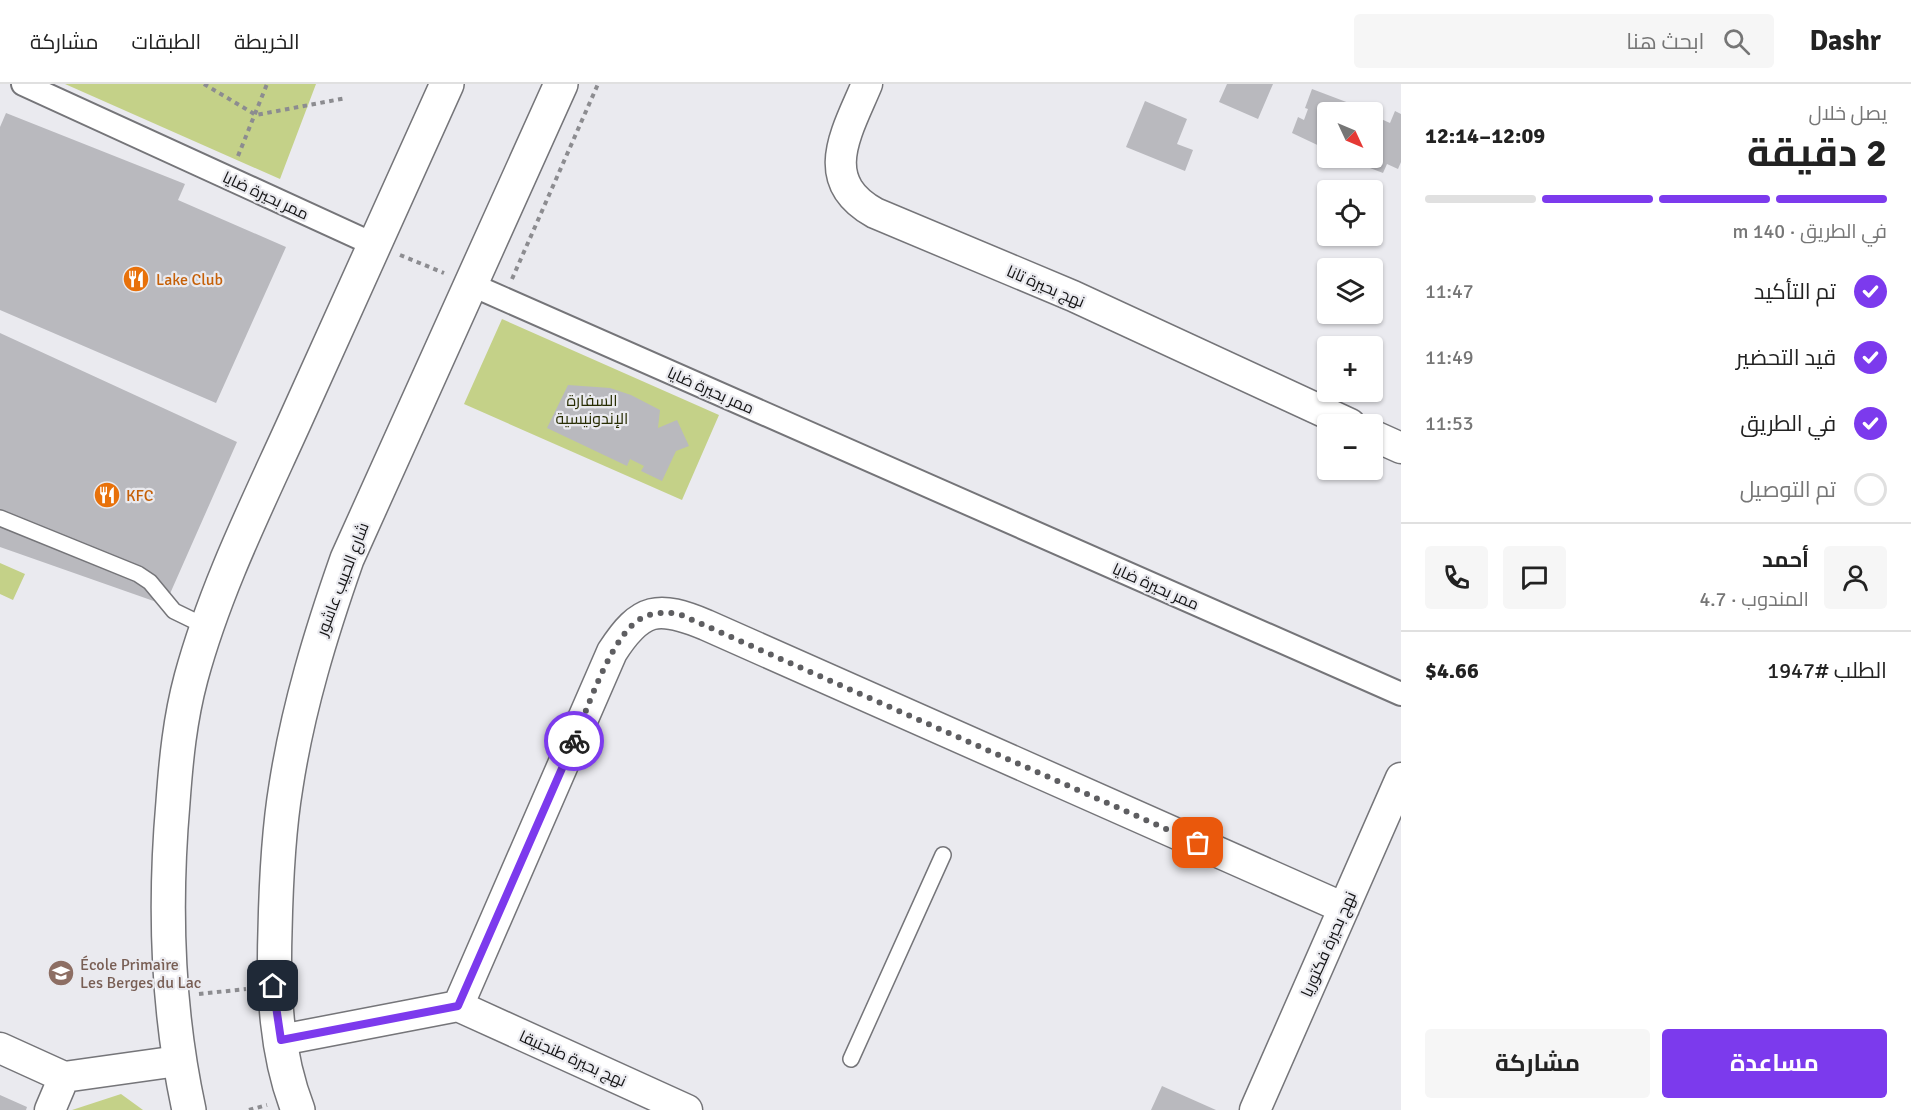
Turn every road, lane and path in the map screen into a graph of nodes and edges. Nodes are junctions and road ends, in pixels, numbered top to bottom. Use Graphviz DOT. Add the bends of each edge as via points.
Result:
graph roads {
  1 [pos="23,84"];
  2 [pos="204,84"];
  3 [pos="267,84"];
  4 [pos="447,84"];
  5 [pos="561,84"];
  6 [pos="598,84"];
  7 [pos="867,84"];
  8 [pos="346,98"];
  9 [pos="256,115"];
  10 [pos="229,178"];
  11 [pos="375,245"];
  12 [pos="470,284"];
  13 [pos="503,299"];
  14 [pos="1328,414"];
  15 [pos="1383,440"];
  16 [pos="1401,448"];
  17 [pos="0,518"];
  18 [pos="207,627"];
  19 [pos="1401,694"];
  20 [pos="1401,778"];
  21 [pos="943,855"];
  22 [pos="1344,908"];
  23 [pos="273,986"];
  24 [pos="171,997"];
  25 [pos="458,1006"];
  26 [pos="281,1040"];
  27 [pos="0,1048"];
  28 [pos="851,1059"];
  29 [pos="178,1061"];
  30 [pos="64,1077"];
  31 [pos="50,1110"];
  32 [pos="189,1110"];
  33 [pos="298,1110"];
  34 [pos="687,1110"];
  35 [pos="1256,1110"];
  1 -- 10 [label="street, ممر بحيرة ضايا"];
  2 -- 9 [label="path"];
  3 -- 9 [label="path"];
  4 -- 11 [label="main road"];
  5 -- 12 [label="main road, شارع الحبيب عاشور"];
  6 -- 13 [label="path"];
  7 -- 14 [label="street, نهج بحيرة تانا" via="841,154 844,185 858,204 1073,296"];
  8 -- 9 [label="path"];
  9 -- 10 [label="path"];
  10 -- 11 [label="street, ممر بحيرة ضايا"];
  11 -- 12 [label="path"];
  11 -- 18 [label="main road" via="250,520"];
  12 -- 13 [label="street, ممر بحيرة ضايا"];
  12 -- 23 [label="main road, شارع الحبيب عاشور" via="347,559 320,635 286,786 278,860"];
  13 -- 19 [label="street, ممر بحيرة ضايا"];
  15 -- 16 [label="street"];
  17 -- 18 [label="lane" via="138,574 150,582 174,611"];
  18 -- 24 [label="main road" via="178,737 169,853"];
  20 -- 22 [label="street, نهج بحيرة فكتوريا"];
  21 -- 28 [label="lane"];
  22 -- 25 [label="street" via="706,625 679,614 661,612 640,619 625,632 612,652"];
  22 -- 35 [label="street, نهج بحيرة فكتوريا"];
  23 -- 24 [label="path"];
  23 -- 26 [label="main road, شارع الحبيب عاشور"];
  24 -- 29 [label="main road"];
  25 -- 26 [label="street"];
  25 -- 34 [label="street, نهج بحيرة طنجنيقا"];
  26 -- 33 [label="main road, شارع الحبيب عاشور"];
  27 -- 30 [label="street"];
  29 -- 30 [label="street"];
  29 -- 32 [label="main road"];
  30 -- 31 [label="street"];
}
